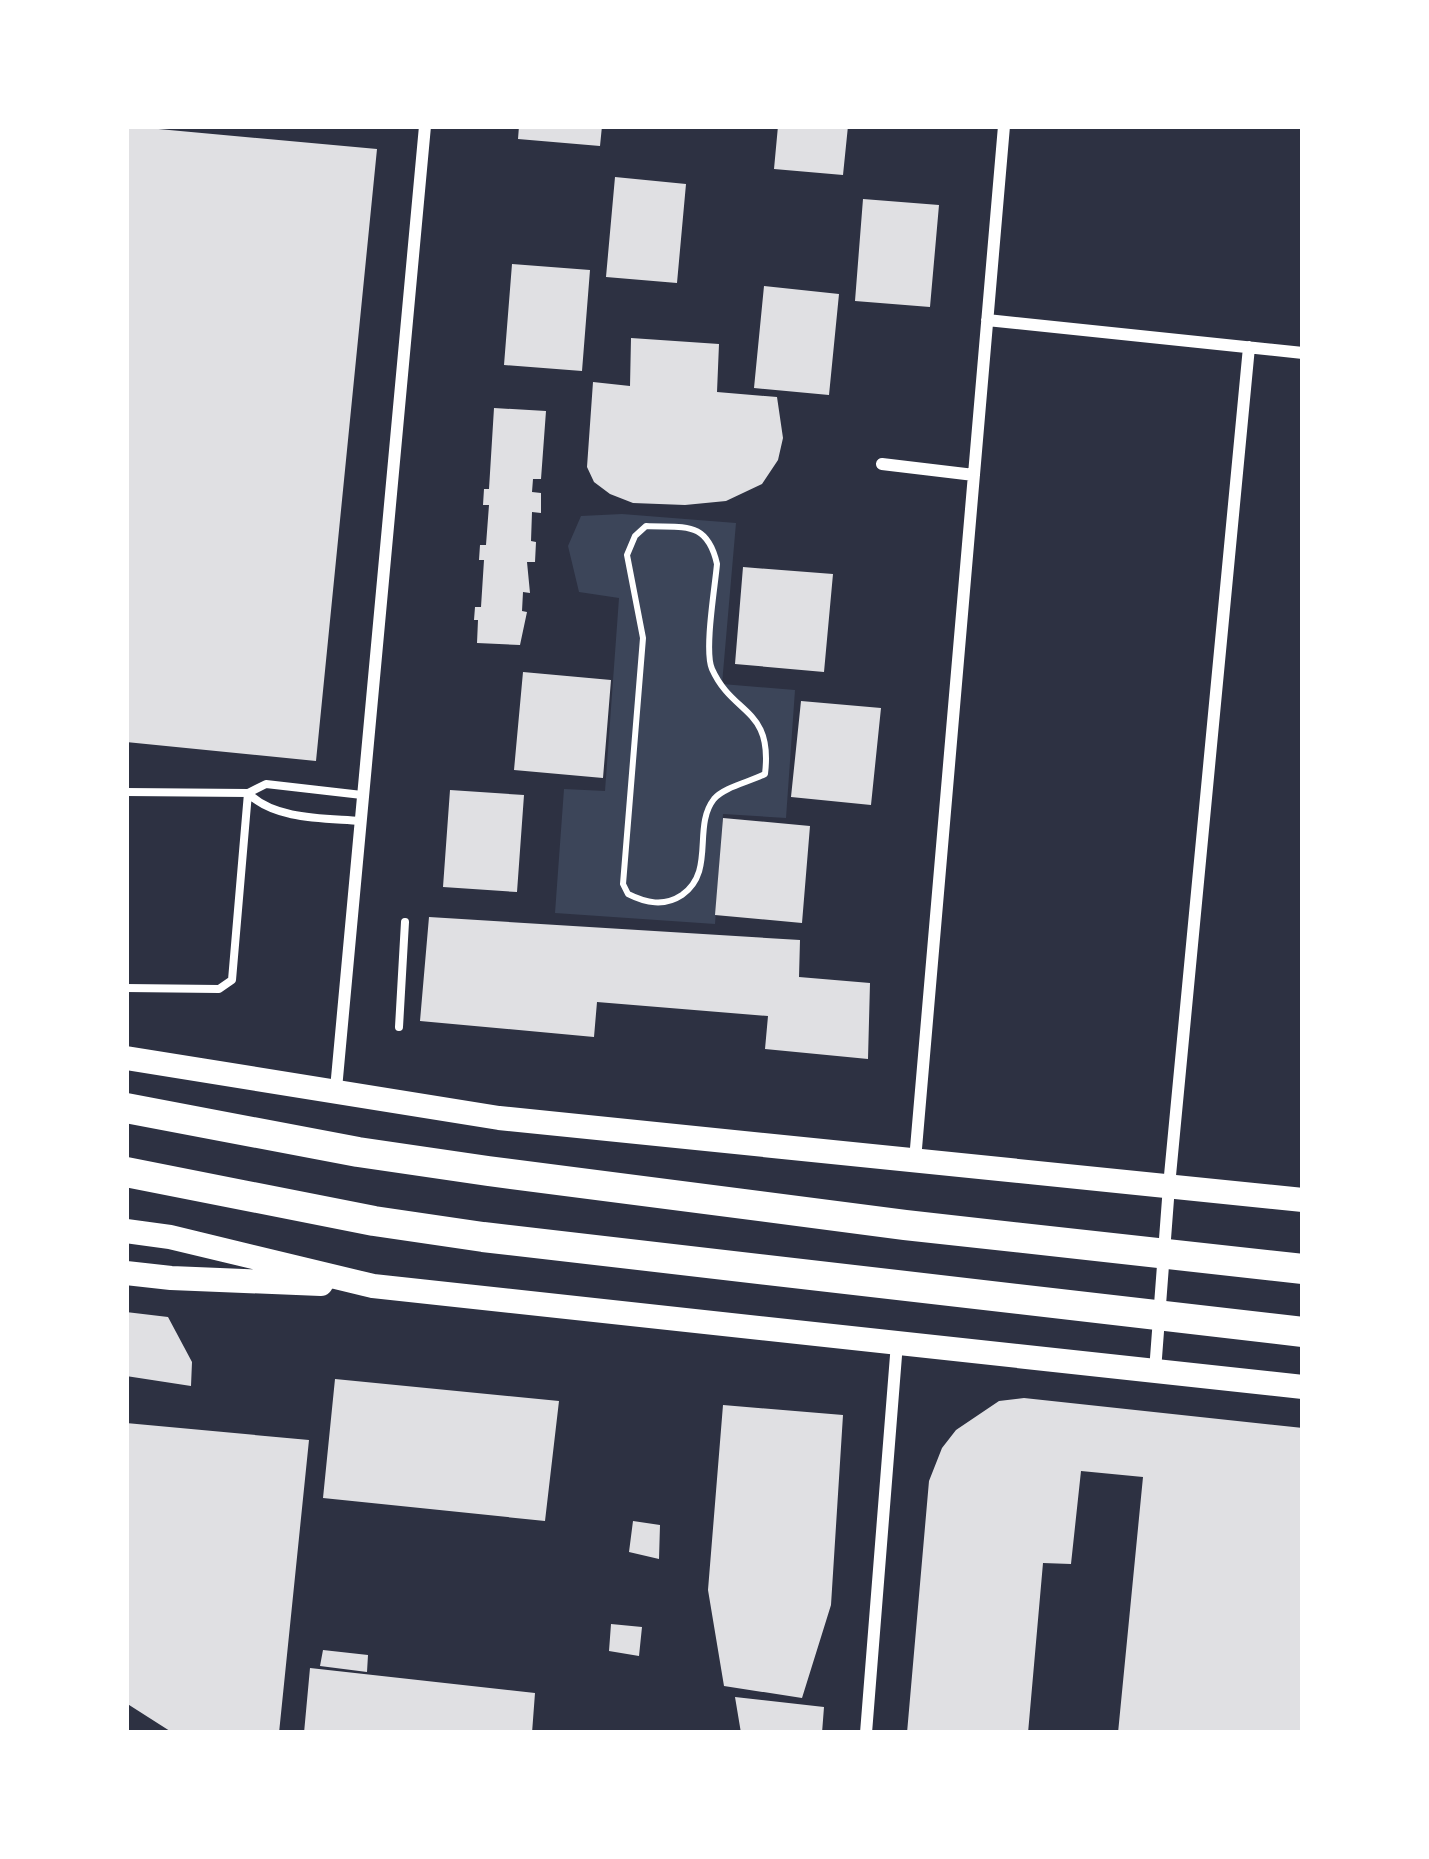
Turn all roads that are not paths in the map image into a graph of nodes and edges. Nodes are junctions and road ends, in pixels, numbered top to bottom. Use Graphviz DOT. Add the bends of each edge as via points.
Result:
graph roads {
  1 [pos="425,126"];
  2 [pos="1004,126"];
  3 [pos="987,320"];
  4 [pos="1249,347"];
  5 [pos="1303,353"];
  6 [pos="882,464"];
  7 [pos="974,475"];
  8 [pos="126,792"];
  9 [pos="248,793"];
  10 [pos="362,795"];
  11 [pos="360,821"];
  12 [pos="405,922"];
  13 [pos="126,988"];
  14 [pos="399,1027"];
  15 [pos="126,1058"];
  16 [pos="336,1089"];
  17 [pos="126,1108"];
  18 [pos="915,1160"];
  19 [pos="126,1172"];
  20 [pos="1169,1186"];
  21 [pos="1303,1200"];
  22 [pos="126,1232"];
  23 [pos="1303,1269"];
  24 [pos="126,1273"];
  25 [pos="373,1286"];
  26 [pos="1303,1332"];
  27 [pos="897,1342"];
  28 [pos="1155,1370"];
  29 [pos="1303,1387"];
  30 [pos="866,1733"];
  1 -- 10 [label="street"];
  2 -- 3 [label="street"];
  3 -- 4 [label="street"];
  3 -- 7 [label="street"];
  4 -- 5 [label="street"];
  4 -- 20 [label="street"];
  6 -- 7 [label="street"];
  7 -- 18 [label="street"];
  8 -- 9 [label="lane"];
  9 -- 10 [label="lane" via="266,784"];
  9 -- 11 [label="lane" via="260,805 311,818"];
  9 -- 13 [label="lane" via="232,980 219,989"];
  10 -- 11 [label="street"];
  11 -- 16 [label="street"];
  12 -- 14 [label="lane"];
  15 -- 16 [label="main road"];
  16 -- 18 [label="main road" via="499,1118"];
  17 -- 23 [label="highway" via="488,1171"];
  18 -- 20 [label="main road"];
  19 -- 26 [label="highway" via="483,1237"];
  20 -- 21 [label="main road"];
  20 -- 28 [label="street"];
  22 -- 25 [label="main road"];
  24 -- 25 [label="main road"];
  25 -- 27 [label="main road"];
  27 -- 28 [label="main road"];
  27 -- 30 [label="street"];
  28 -- 29 [label="main road"];
}
